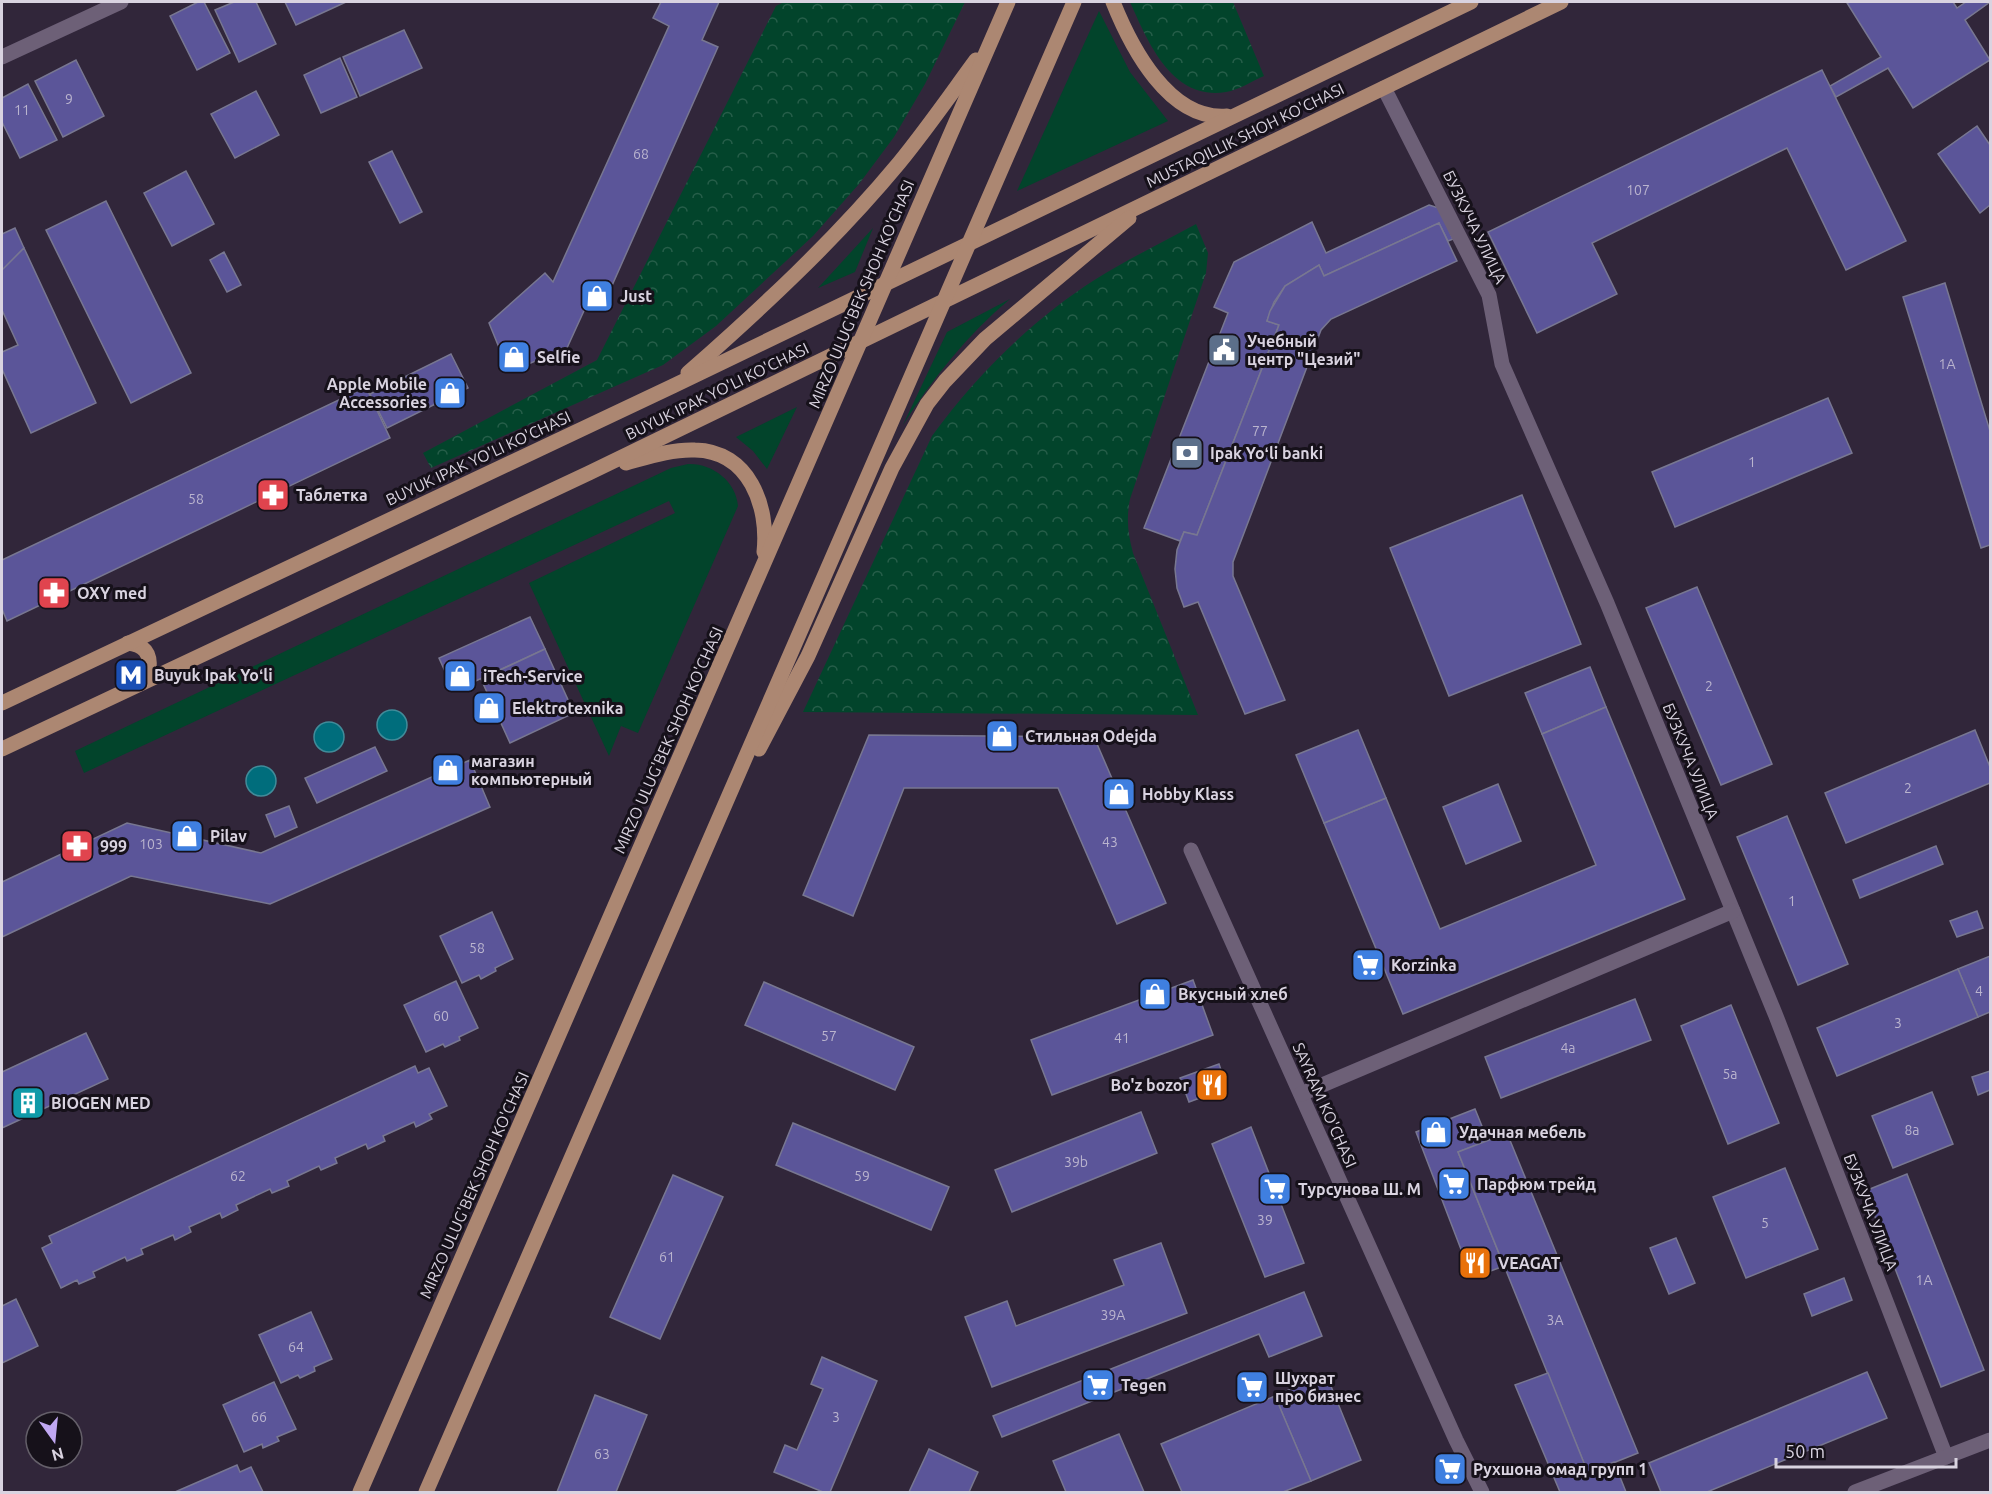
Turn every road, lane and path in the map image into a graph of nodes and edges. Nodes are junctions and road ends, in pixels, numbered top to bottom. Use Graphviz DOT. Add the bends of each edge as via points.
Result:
graph roads {
  1 [pos="121,2"];
  2 [pos="1008,2"];
  3 [pos="1074,2"];
  4 [pos="1113,2"];
  5 [pos="1471,2"];
  6 [pos="1561,2"];
  7 [pos="992,39"];
  8 [pos="2,57"];
  9 [pos="1384,87"];
  10 [pos="1241,112"];
  11 [pos="1149,201"];
  12 [pos="969,244"];
  13 [pos="885,284"];
  14 [pos="944,301"];
  15 [pos="860,342"];
  16 [pos="673,386"];
  17 [pos="589,473"];
  18 [pos="761,570"];
  19 [pos="128,643"];
  20 [pos="135,686"];
  21 [pos="2,703"];
  22 [pos="2,749"];
  23 [pos="1191,850"];
  24 [pos="703,855"];
  25 [pos="1733,911"];
  26 [pos="1301,1094"];
  27 [pos="1456,1440"];
  28 [pos="1990,1440"];
  29 [pos="1946,1457"];
  30 [pos="360,1492"];
  31 [pos="426,1492"];
  32 [pos="1475,1492"];
  33 [pos="1482,1492"];
  34 [pos="1855,1492"];
  1 -- 8 [label="street"];
  2 -- 7 [label="main road, MIRZO ULUG'BEK SHOH KO'CHASI"];
  3 -- 12 [label="main road"];
  4 -- 10 [label="main road" via="1136,51 1181,104 1211,117"];
  5 -- 10 [label="main road, MUSTAQILLIK SHOH KO'CHASI"];
  6 -- 9 [label="main road, MUSTAQILLIK SHOH KO'CHASI"];
  7 -- 13 [label="main road, MIRZO ULUG'BEK SHOH KO'CHASI"];
  7 -- 16 [label="main road" via="900,162 828,243"];
  9 -- 11 [label="main road, MUSTAQILLIK SHOH KO'CHASI"];
  9 -- 25 [label="street, БУЗКУЧА УЛИЦА" via="1489,295 1502,364 1607,603"];
  10 -- 12 [label="main road, MUSTAQILLIK SHOH KO'CHASI"];
  11 -- 14 [label="main road, MUSTAQILLIK SHOH KO'CHASI"];
  11 -- 24 [label="main road" via="985,339 927,404 892,468 808,656"];
  12 -- 13 [label="main road, BUYUK IPAK YO'LI KO'CHASI"];
  12 -- 14 [label="main road"];
  13 -- 15 [label="main road, MIRZO ULUG'BEK SHOH KO'CHASI"];
  13 -- 16 [label="main road, BUYUK IPAK YO'LI KO'CHASI"];
  14 -- 15 [label="main road"];
  14 -- 24 [label="main road"];
  15 -- 17 [label="main road, BUYUK IPAK YO'LI KO'CHASI"];
  15 -- 18 [label="main road, MIRZO ULUG'BEK SHOH KO'CHASI"];
  16 -- 19 [label="main road, BUYUK IPAK YO'LI KO'CHASI"];
  17 -- 18 [label="main road" via="684,450 703,450 734,464 747,477 762,504 766,532"];
  17 -- 20 [label="main road"];
  18 -- 30 [label="main road, MIRZO ULUG'BEK SHOH KO'CHASI"];
  19 -- 20 [label="main road" via="144,648 150,662 145,677"];
  19 -- 21 [label="main road, BUYUK IPAK YO'LI KO'CHASI"];
  20 -- 22 [label="main road"];
  23 -- 26 [label="street, SAYRAM KO'CHASI"];
  24 -- 31 [label="main road"];
  25 -- 26 [label="street"];
  25 -- 29 [label="street, БУЗКУЧА УЛИЦА"];
  26 -- 27 [label="street, SAYRAM KO'CHASI"];
  27 -- 32 [label="street, SAYRAM KO'CHASI"];
  27 -- 33 [label="street, SAYRAM KO'CHASI"];
  28 -- 29 [label="street"];
  29 -- 34 [label="street"];
}
